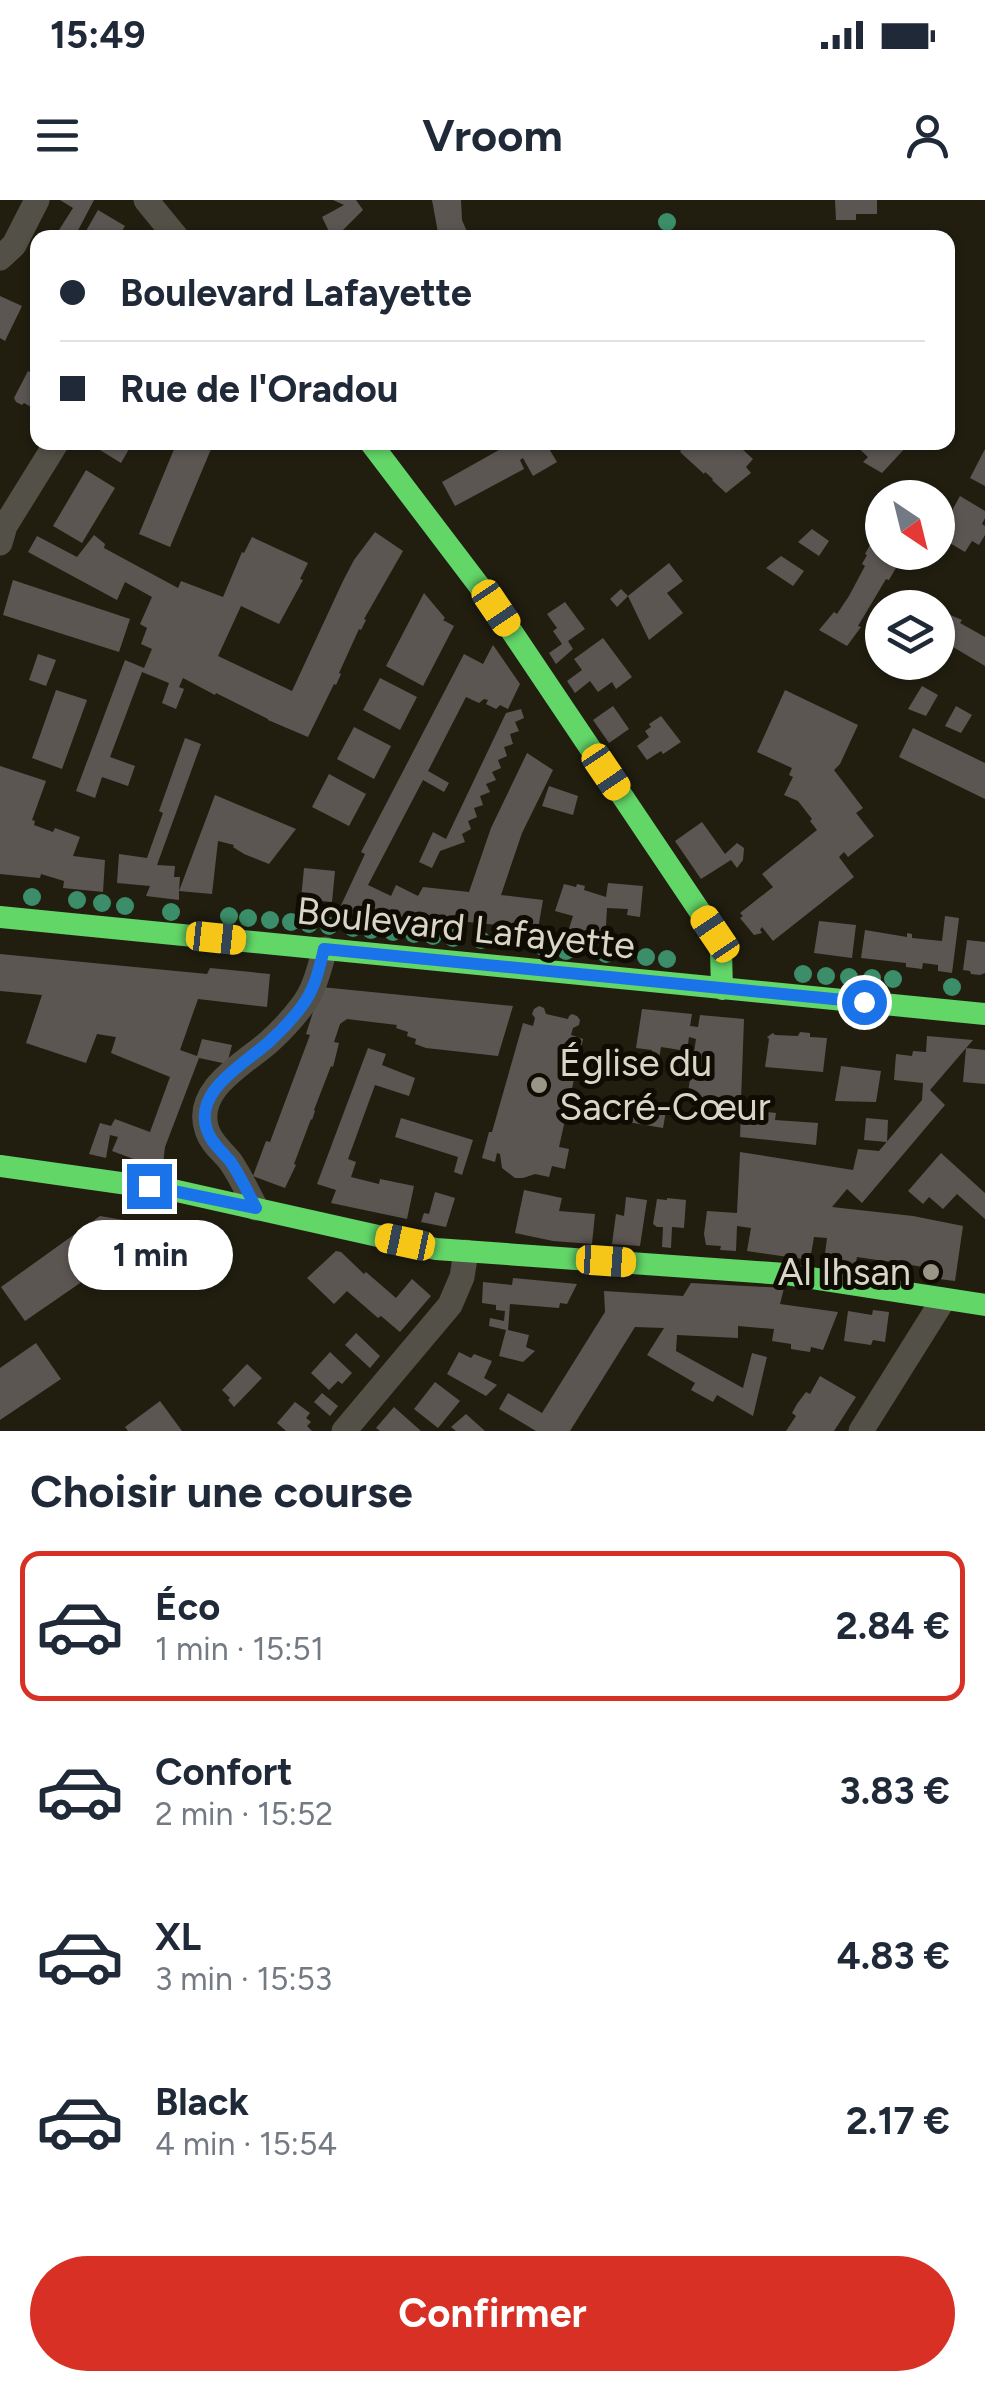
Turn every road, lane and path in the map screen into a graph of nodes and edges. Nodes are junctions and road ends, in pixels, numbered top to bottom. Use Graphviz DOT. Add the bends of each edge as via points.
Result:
graph roads {
  1 [pos="37,200"];
  2 [pos="146,200"];
  3 [pos="170,230"];
  4 [pos="0,258"];
  5 [pos="51,450"];
  6 [pos="376,450"];
  7 [pos="0,543"];
  8 [pos="0,917"];
  9 [pos="324,949"];
  10 [pos="722,989"];
  11 [pos="985,1014"];
  12 [pos="0,1166"];
  13 [pos="256,1208"];
  14 [pos="466,1252"];
  15 [pos="942,1300"];
  16 [pos="985,1306"];
  17 [pos="344,1431"];
  18 [pos="861,1431"];
  1 -- 4 [label="street" via="14,246"];
  2 -- 3 [label="street"];
  5 -- 7 [label="street"];
  6 -- 10 [label="street" via="496,608 715,934"];
  8 -- 9 [label="street, Boulevard Lafayette"];
  9 -- 10 [label="street, Boulevard Lafayette"];
  9 -- 13 [label="street" via="313,990 300,1009 221,1082 205,1112 215,1146"];
  10 -- 11 [label="street, Boulevard Lafayette"];
  12 -- 13 [label="street"];
  13 -- 14 [label="street"];
  14 -- 15 [label="street" via="785,1274"];
  14 -- 17 [label="street" via="450,1305"];
  15 -- 16 [label="street"];
  15 -- 18 [label="street"];
}
